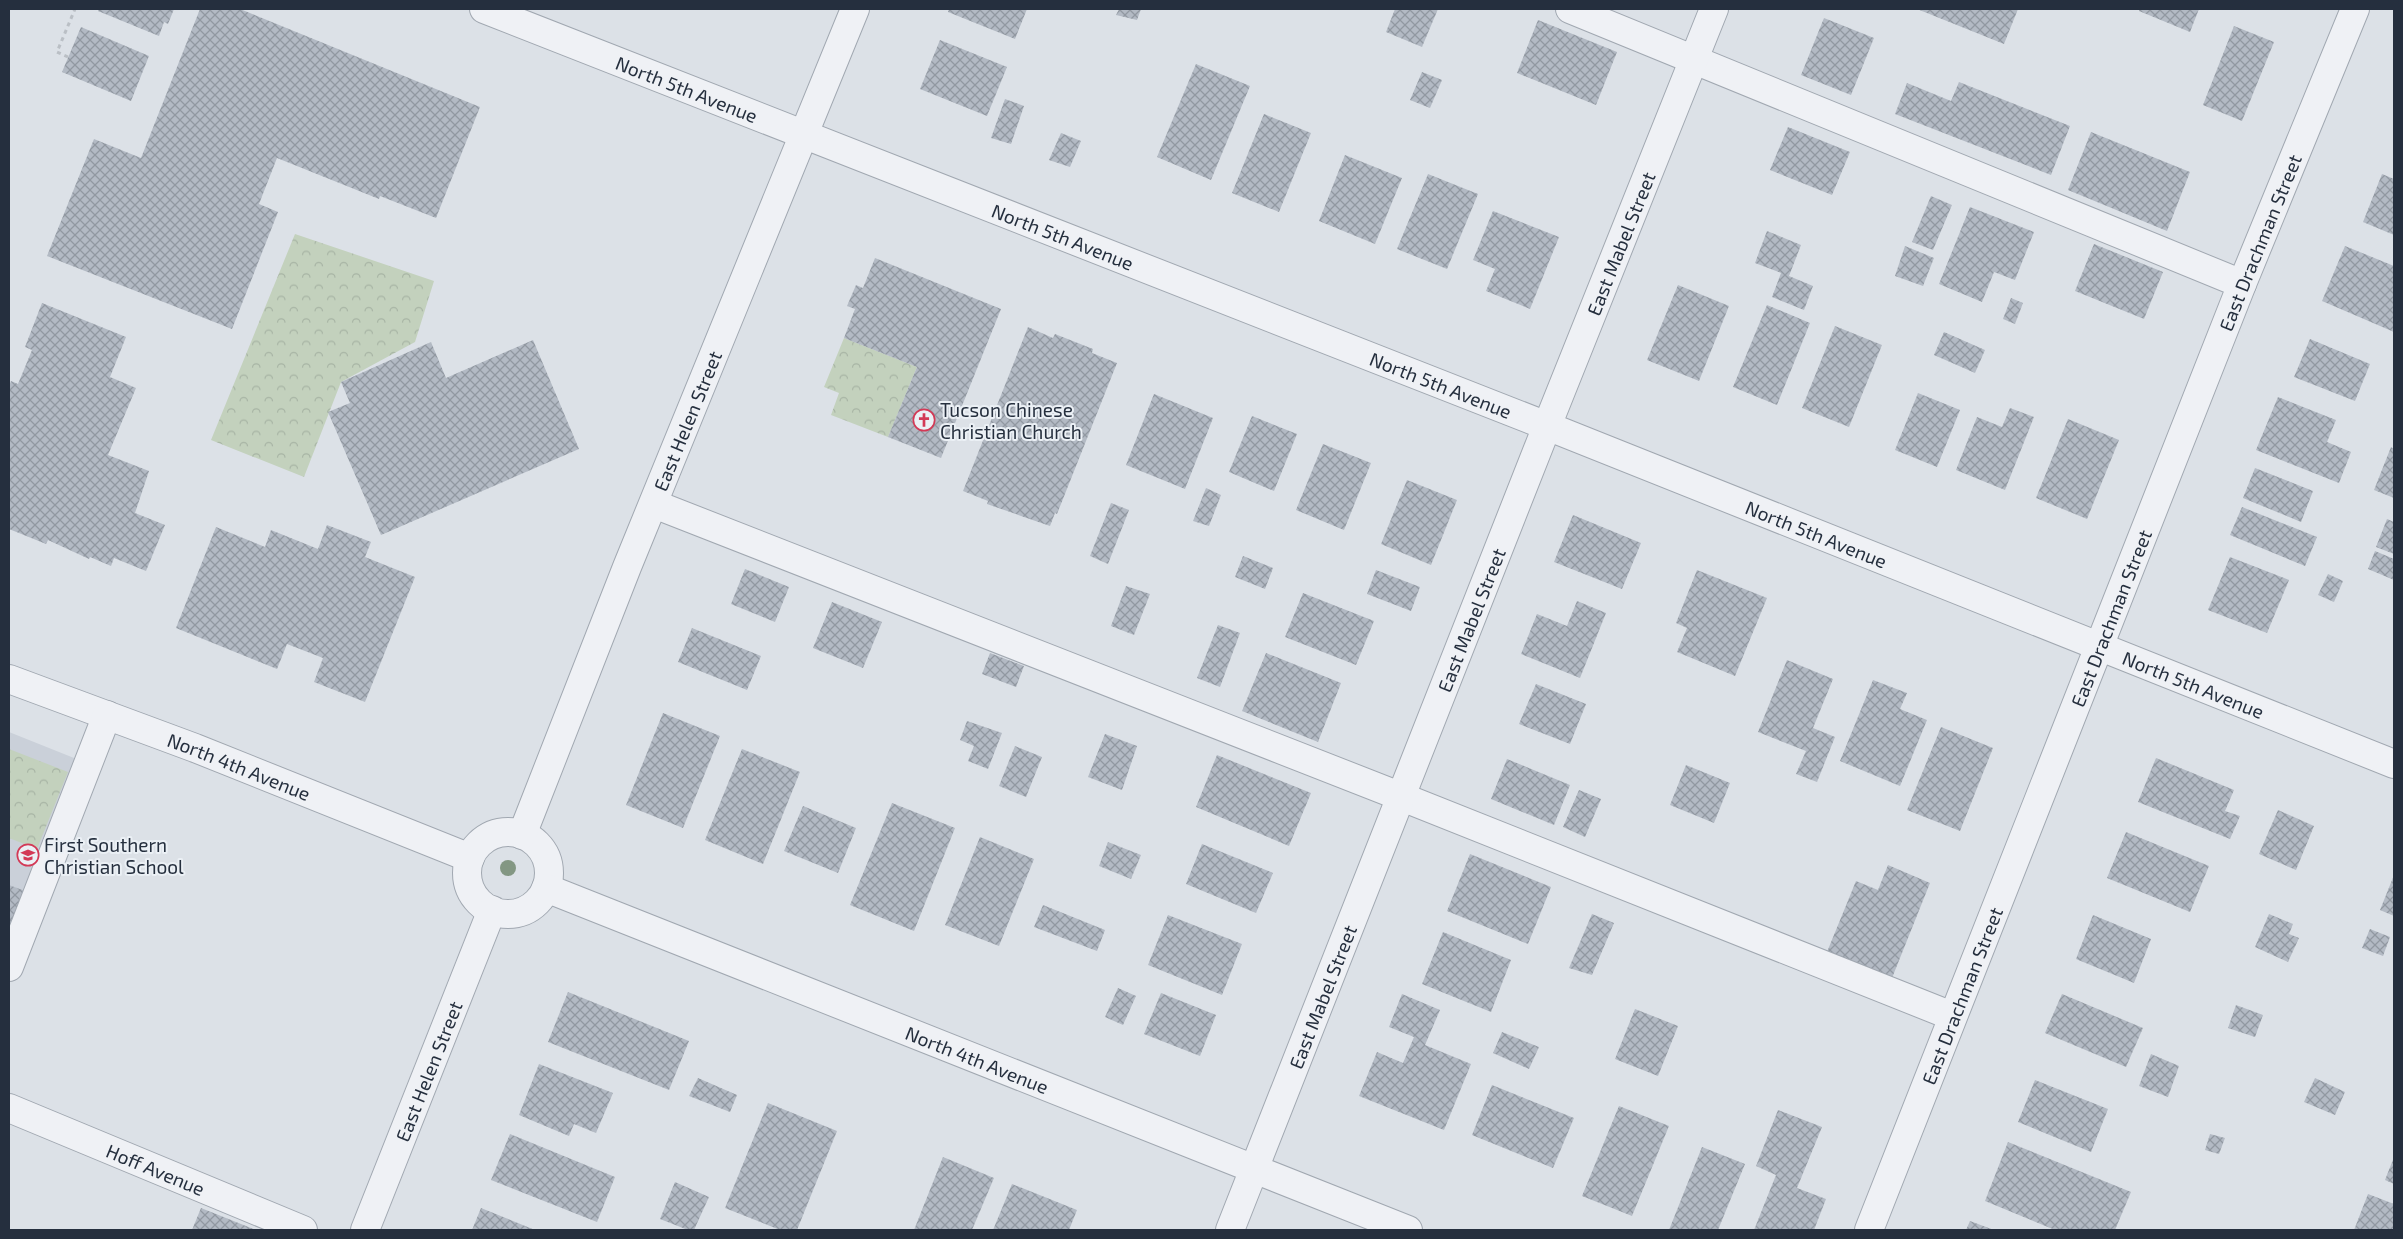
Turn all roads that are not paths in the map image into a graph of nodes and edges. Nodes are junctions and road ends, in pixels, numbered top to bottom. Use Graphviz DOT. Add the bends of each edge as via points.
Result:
graph roads {
  1 [pos="484,9"];
  2 [pos="855,9"];
  3 [pos="1570,9"];
  4 [pos="1714,9"];
  5 [pos="2354,9"];
  6 [pos="1694,60"];
  7 [pos="804,134"];
  8 [pos="2242,284"];
  9 [pos="1547,426"];
  10 [pos="654,504"];
  11 [pos="2098,645"];
  12 [pos="9,678"];
  13 [pos="107,715"];
  14 [pos="2394,764"];
  15 [pos="1402,797"];
  16 [pos="522,835"];
  17 [pos="470,858"];
  18 [pos="546,888"];
  19 [pos="492,910"];
  20 [pos="9,967"];
  21 [pos="1952,1016"];
  22 [pos="9,1108"];
  23 [pos="1255,1169"];
  24 [pos="303,1230"];
  25 [pos="365,1230"];
  26 [pos="1230,1230"];
  27 [pos="1408,1230"];
  28 [pos="1869,1230"];
  1 -- 7 [label="street, North 5th Avenue"];
  2 -- 7 [label="street, East Helen Street"];
  3 -- 6 [label="street"];
  4 -- 6 [label="street, East Mabel Street"];
  5 -- 8 [label="street, East Drachman Street"];
  6 -- 8 [label="street"];
  6 -- 9 [label="street, East Mabel Street"];
  7 -- 9 [label="street, North 5th Avenue"];
  7 -- 10 [label="street, East Helen Street"];
  8 -- 11 [label="street, East Drachman Street"];
  9 -- 11 [label="street, North 5th Avenue"];
  9 -- 15 [label="street, East Mabel Street"];
  10 -- 15 [label="street"];
  10 -- 16 [label="street, East Helen Street"];
  11 -- 14 [label="street, North 5th Avenue"];
  11 -- 21 [label="street, East Drachman Street"];
  12 -- 13 [label="street, North 4th Avenue"];
  13 -- 17 [label="street, North 4th Avenue"];
  13 -- 20 [label="street"];
  15 -- 21 [label="street"];
  15 -- 23 [label="street, East Mabel Street"];
  16 -- 17 [label="street" via="502,832 489,836 477,845"];
  16 -- 18 [label="street" via="540,847 547,860 550,874"];
  17 -- 19 [label="street" via="469,886 475,899"];
  18 -- 19 [label="street" via="538,902 526,910 512,914"];
  18 -- 23 [label="street, North 4th Avenue"];
  19 -- 25 [label="street, East Helen Street"];
  21 -- 28 [label="street, East Drachman Street"];
  22 -- 24 [label="street, Hoff Avenue"];
  23 -- 26 [label="street, East Mabel Street"];
  23 -- 27 [label="street, North 4th Avenue"];
}
